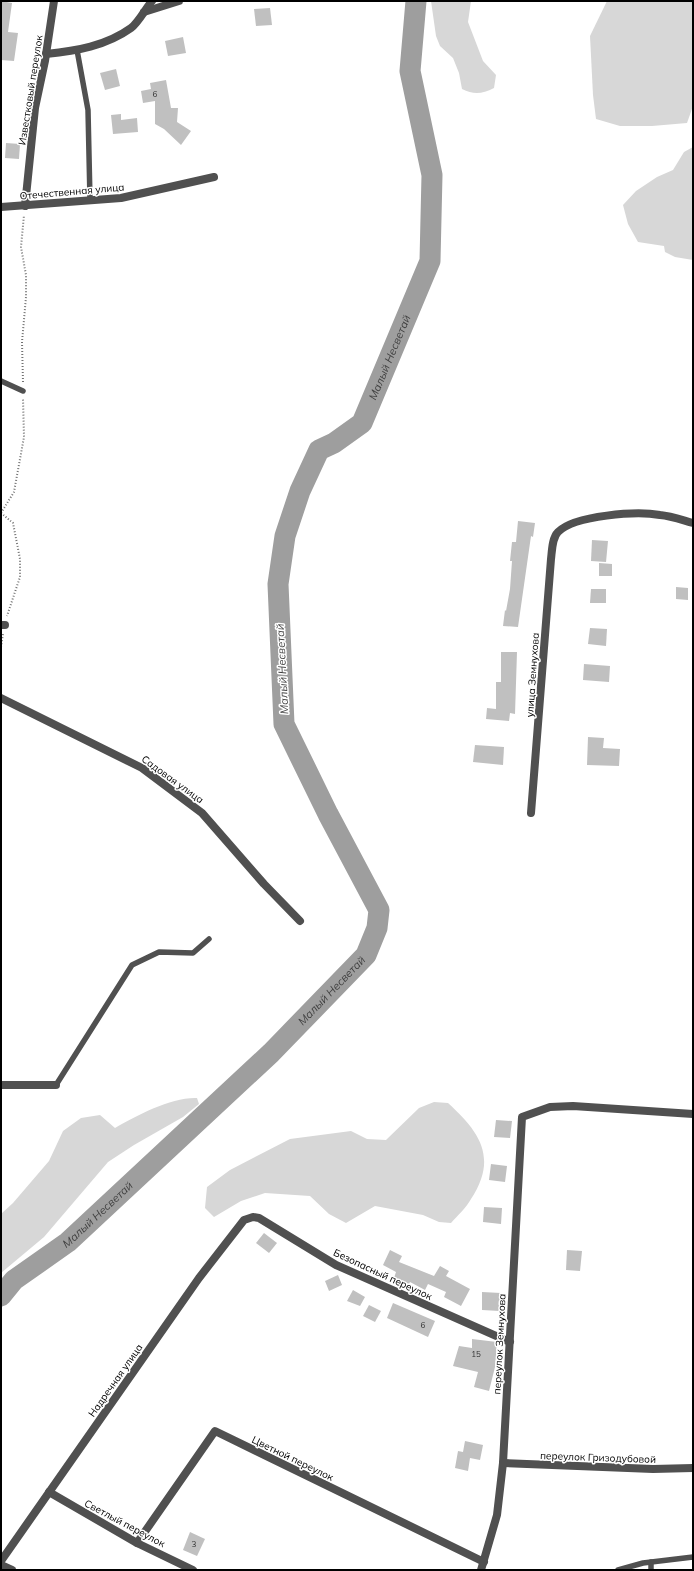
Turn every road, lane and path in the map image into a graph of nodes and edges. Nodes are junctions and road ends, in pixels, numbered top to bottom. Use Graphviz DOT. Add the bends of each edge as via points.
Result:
graph roads {
  1 [pos="54,1"];
  2 [pos="152,1"];
  3 [pos="179,1"];
  4 [pos="144,12"];
  5 [pos="76,50"];
  6 [pos="46,54"];
  7 [pos="214,177"];
  8 [pos="90,200"];
  9 [pos="25,206"];
  10 [pos="1,208"];
  11 [pos="1,381"];
  12 [pos="23,391"];
  13 [pos="1,513"];
  14 [pos="693,523"];
  15 [pos="3,625"];
  16 [pos="1,647"];
  17 [pos="1,698"];
  18 [pos="531,813"];
  19 [pos="300,921"];
  20 [pos="209,939"];
  21 [pos="1,1085"];
  22 [pos="56,1085"];
  23 [pos="693,1114"];
  24 [pos="253,1217"];
  25 [pos="510,1342"];
  26 [pos="503,1463"];
  27 [pos="693,1468"];
  28 [pos="48,1492"];
  29 [pos="138,1543"];
  30 [pos="693,1557"];
  31 [pos="1,1561"];
  32 [pos="484,1562"];
  33 [pos="652,1562"];
  34 [pos="1,1565"];
  35 [pos="12,1570"];
  36 [pos="193,1570"];
  37 [pos="481,1570"];
  38 [pos="618,1570"];
  39 [pos="651,1570"];
  1 -- 6 [label="street, Известковый переулок"];
  2 -- 4 [label="street"];
  3 -- 4 [label="street"];
  4 -- 5 [label="street" via="132,27 104,42"];
  5 -- 6 [label="street"];
  5 -- 8 [label="lane" via="88,110"];
  6 -- 9 [label="street, Известковый переулок" via="35,108"];
  7 -- 8 [label="street, Отечественная улица" via="121,198"];
  8 -- 9 [label="street, Отечественная улица"];
  9 -- 10 [label="street, Отечественная улица"];
  9 -- 12 [label="path" via="21,247 26,275 22,342"];
  11 -- 12 [label="lane"];
  12 -- 13 [label="path" via="24,437 14,492"];
  13 -- 15 [label="path" via="13,523 20,559 20,577"];
  14 -- 18 [label="street, улица Земнухова" via="659,514 597,517 581,520 564,528 554,538"];
  15 -- 16 [label="path"];
  17 -- 19 [label="street, Садовая улица" via="142,768 202,813"];
  20 -- 22 [label="lane" via="192,953 159,952 132,965"];
  21 -- 22 [label="street"];
  23 -- 25 [label="street, переулок Земнухова" via="572,1106 550,1107 522,1117"];
  24 -- 25 [label="street, Безопасный переулок" via="259,1218 336,1265"];
  24 -- 28 [label="street, Надречная улица" via="239,1225"];
  25 -- 26 [label="street, переулок Земнухова"];
  26 -- 27 [label="street, переулок Гризодубовой" via="653,1470"];
  26 -- 32 [label="street, переулок Земнухова" via="497,1514"];
  28 -- 29 [label="street, Светлый переулок"];
  28 -- 31 [label="street, Надречная улица"];
  29 -- 32 [label="street, Цветной переулок" via="215,1431"];
  29 -- 36 [label="street, Светлый переулок"];
  30 -- 33 [label="lane"];
  32 -- 37 [label="street, переулок Земнухова"];
  33 -- 38 [label="lane"];
  33 -- 39 [label="lane"];
  34 -- 35 [label="street"];
}
